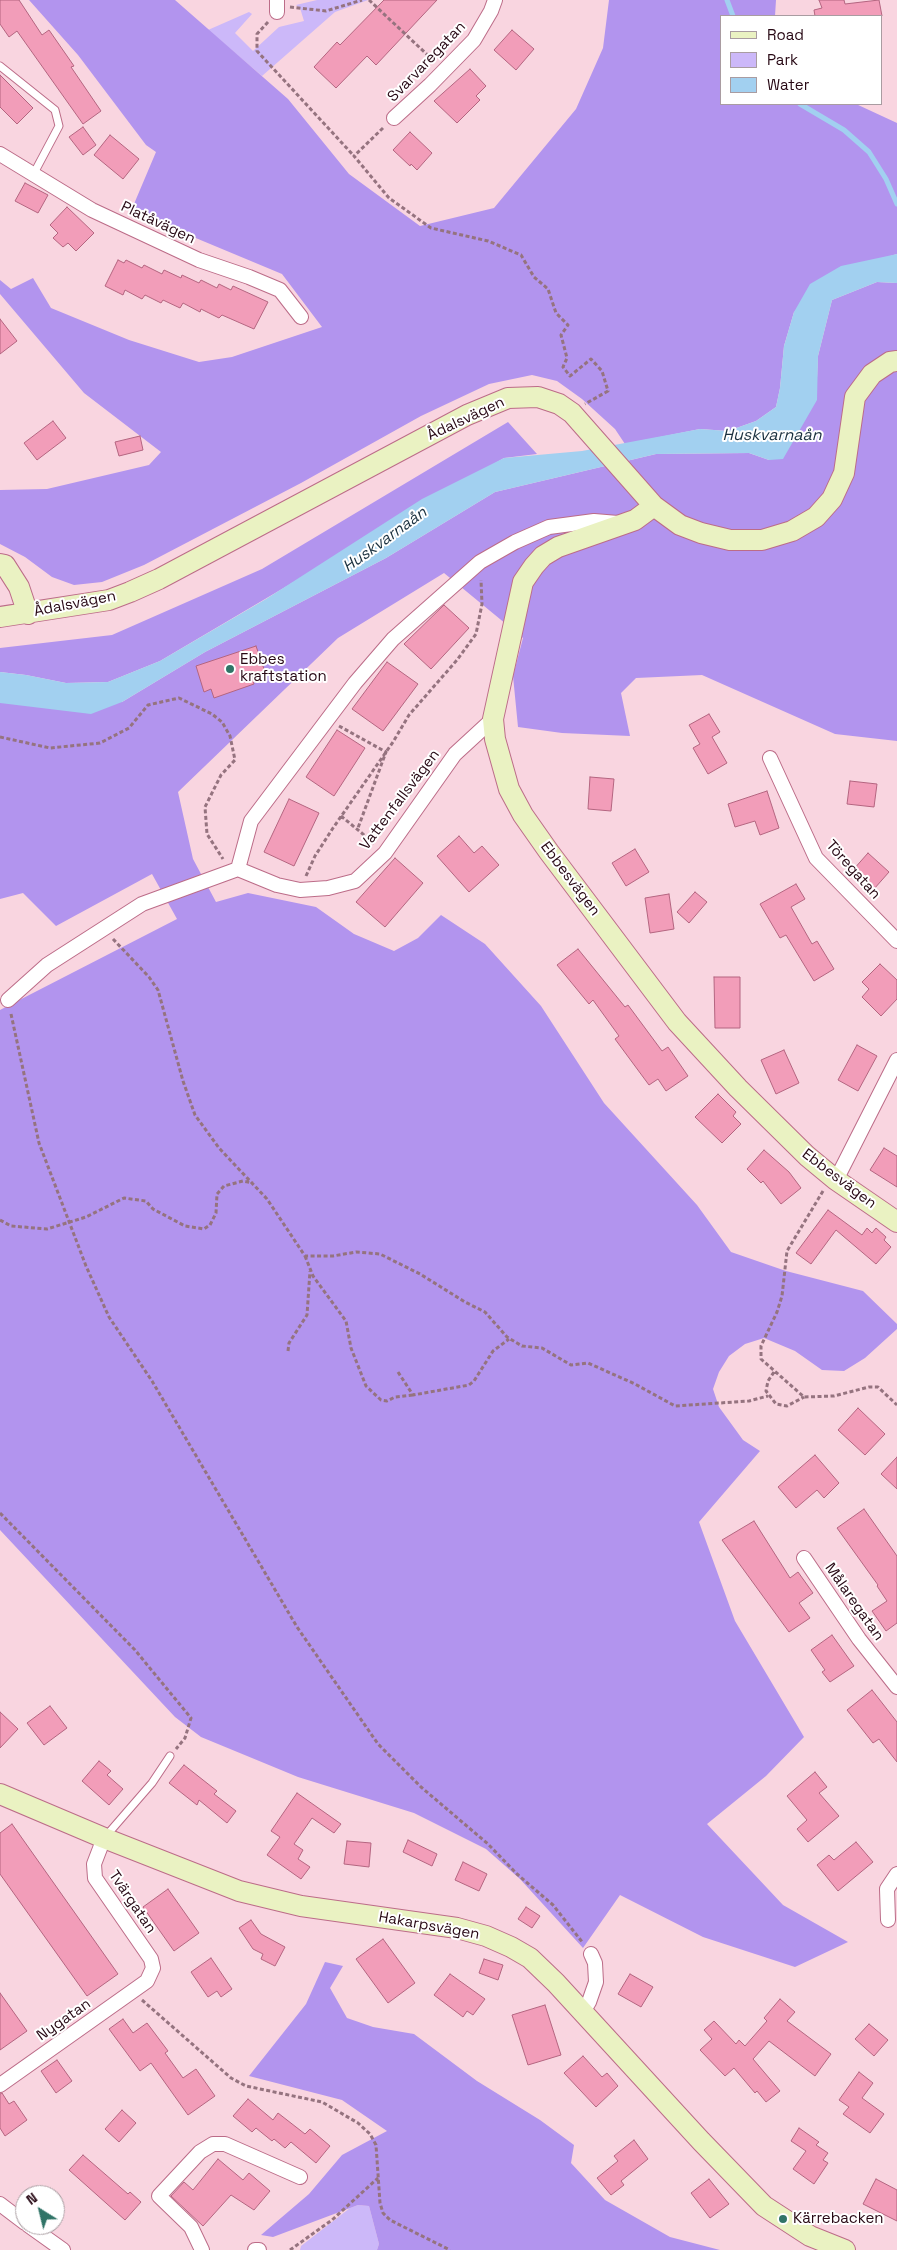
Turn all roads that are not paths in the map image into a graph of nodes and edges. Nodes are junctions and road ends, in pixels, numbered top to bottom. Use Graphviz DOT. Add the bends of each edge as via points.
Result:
graph roads {
  1 [pos="495,0"];
  2 [pos="0,66"];
  3 [pos="394,118"];
  4 [pos="0,154"];
  5 [pos="33,175"];
  6 [pos="301,317"];
  7 [pos="897,361"];
  8 [pos="648,499"];
  9 [pos="624,524"];
  10 [pos="0,564"];
  11 [pos="28,614"];
  12 [pos="0,617"];
  13 [pos="493,719"];
  14 [pos="770,758"];
  15 [pos="238,869"];
  16 [pos="897,941"];
  17 [pos="8,1000"];
  18 [pos="897,1060"];
  19 [pos="834,1178"];
  20 [pos="897,1222"];
  21 [pos="804,1558"];
  22 [pos="897,1687"];
  23 [pos="170,1756"];
  24 [pos="2,1798"];
  25 [pos="104,1838"];
  26 [pos="897,1874"];
  27 [pos="888,1920"];
  28 [pos="591,1954"];
  29 [pos="147,1981"];
  30 [pos="583,2012"];
  31 [pos="0,2085"];
  32 [pos="300,2176"];
  33 [pos="0,2204"];
  34 [pos="15,2216"];
  35 [pos="42,2235"];
  36 [pos="63,2250"];
  37 [pos="202,2250"];
  38 [pos="255,2250"];
  39 [pos="259,2250"];
  40 [pos="845,2250"];
  1 -- 3 [label="street, Svarvaregatan" via="474,40"];
  2 -- 5 [label="lane" via="55,110 59,126"];
  4 -- 5 [label="street, Platåvägen"];
  5 -- 6 [label="street, Platåvägen" via="92,210 199,260 280,290"];
  7 -- 8 [label="street, Ådalsvägen" via="872,374 855,397 844,473 832,499 816,517 792,531 762,540 730,540 680,525"];
  8 -- 9 [label="street, Ebbesvägen" via="635,520"];
  8 -- 11 [label="street, Ådalsvägen" via="572,413 559,404 538,397 508,398 468,415 151,583 109,600"];
  9 -- 13 [label="street, Ebbesvägen" via="558,547 542,556 523,582"];
  9 -- 15 [label="street" via="594,521 549,527 515,542 480,562 393,639 355,682 251,821"];
  10 -- 11 [label="street" via="5,565 19,587"];
  11 -- 12 [label="street, Ådalsvägen"];
  13 -- 15 [label="street, Vattenfallsvägen" via="455,754 385,853 355,881 328,888 300,890"];
  13 -- 19 [label="street, Ebbesvägen" via="495,739 509,789 549,852 677,1022 745,1095"];
  14 -- 16 [label="street, Töregatan" via="816,858"];
  15 -- 17 [label="street" via="142,904 47,965"];
  18 -- 19 [label="street"];
  19 -- 20 [label="street, Ebbesvägen"];
  21 -- 22 [label="street, Målaregatan"];
  23 -- 25 [label="lane" via="141,1797"];
  24 -- 25 [label="street, Hakarpsvägen"];
  25 -- 29 [label="street, Tvärgatan" via="94,1864 94,1878 151,1959 153,1968"];
  25 -- 30 [label="street, Hakarpsvägen" via="239,1891 268,1899 458,1928 486,1936 530,1958"];
  26 -- 27 [label="street" via="887,1889"];
  28 -- 30 [label="street" via="596,1982"];
  29 -- 31 [label="street, Nygatan"];
  30 -- 40 [label="street, Hakarpsvägen" via="764,2206 810,2236"];
  32 -- 37 [label="street" via="225,2144 213,2144 200,2152 159,2196 191,2227"];
  33 -- 34 [label="street"];
  35 -- 36 [label="street"];
  38 -- 39 [label="street"];
}
